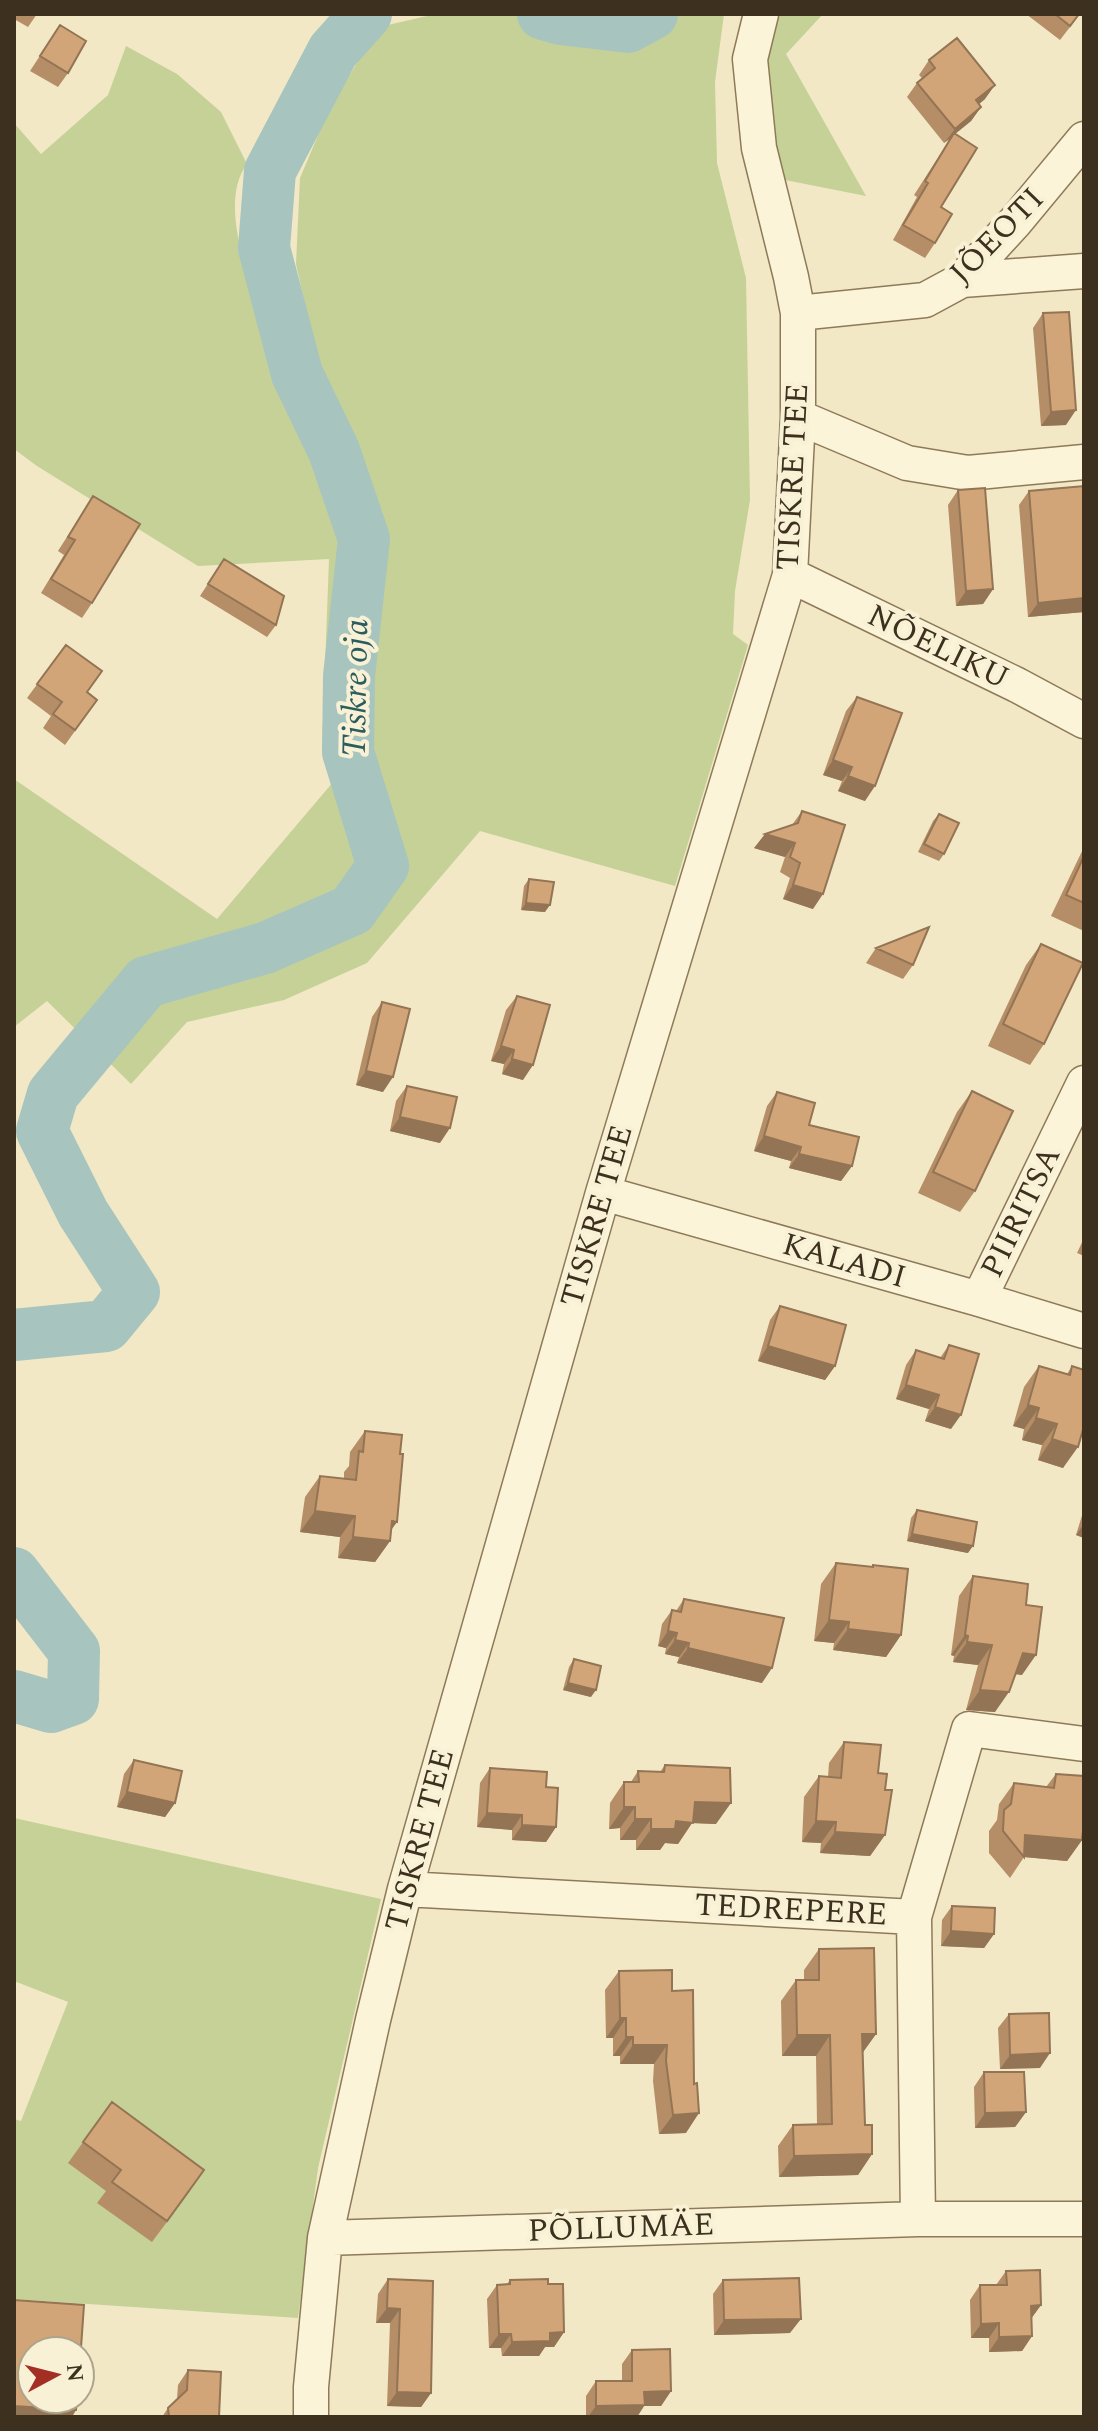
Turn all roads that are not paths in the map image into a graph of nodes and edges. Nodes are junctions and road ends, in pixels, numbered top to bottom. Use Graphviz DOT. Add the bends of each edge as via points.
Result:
graph roads {
  1 [pos="761,14"];
  2 [pos="1084,139"];
  3 [pos="1084,271"];
  4 [pos="962,280"];
  5 [pos="798,313"];
  6 [pos="798,417"];
  7 [pos="1084,462"];
  8 [pos="790,575"];
  9 [pos="1084,721"];
  10 [pos="1084,1083"];
  11 [pos="603,1193"];
  12 [pos="979,1299"];
  13 [pos="1084,1331"];
  14 [pos="1084,1744"];
  15 [pos="405,1889"];
  16 [pos="914,1917"];
  17 [pos="918,2219"];
  18 [pos="1084,2219"];
  19 [pos="325,2238"];
  20 [pos="311,2417"];
  1 -- 5 [label="street, TISKRE TEE" via="750,59 759,148"];
  2 -- 4 [label="street, JÕEOTI"];
  3 -- 4 [label="street"];
  4 -- 5 [label="street, JÕEOTI" via="925,300"];
  5 -- 6 [label="street, TISKRE TEE"];
  6 -- 7 [label="street" via="907,463 968,473"];
  6 -- 8 [label="street, TISKRE TEE"];
  8 -- 9 [label="street, NÕELIKU"];
  8 -- 11 [label="street, TISKRE TEE"];
  10 -- 12 [label="street, PIIRITSA"];
  11 -- 12 [label="street, KALADI"];
  11 -- 15 [label="street, TISKRE TEE"];
  12 -- 13 [label="street, KALADI"];
  14 -- 16 [label="street, TEDREPERE" via="969,1729"];
  15 -- 16 [label="street, TEDREPERE"];
  15 -- 19 [label="street, TISKRE TEE"];
  16 -- 17 [label="street"];
  17 -- 18 [label="street, PÕLLUMÄE"];
  17 -- 19 [label="street, PÕLLUMÄE"];
  19 -- 20 [label="street, TISKRE TEE"];
}
